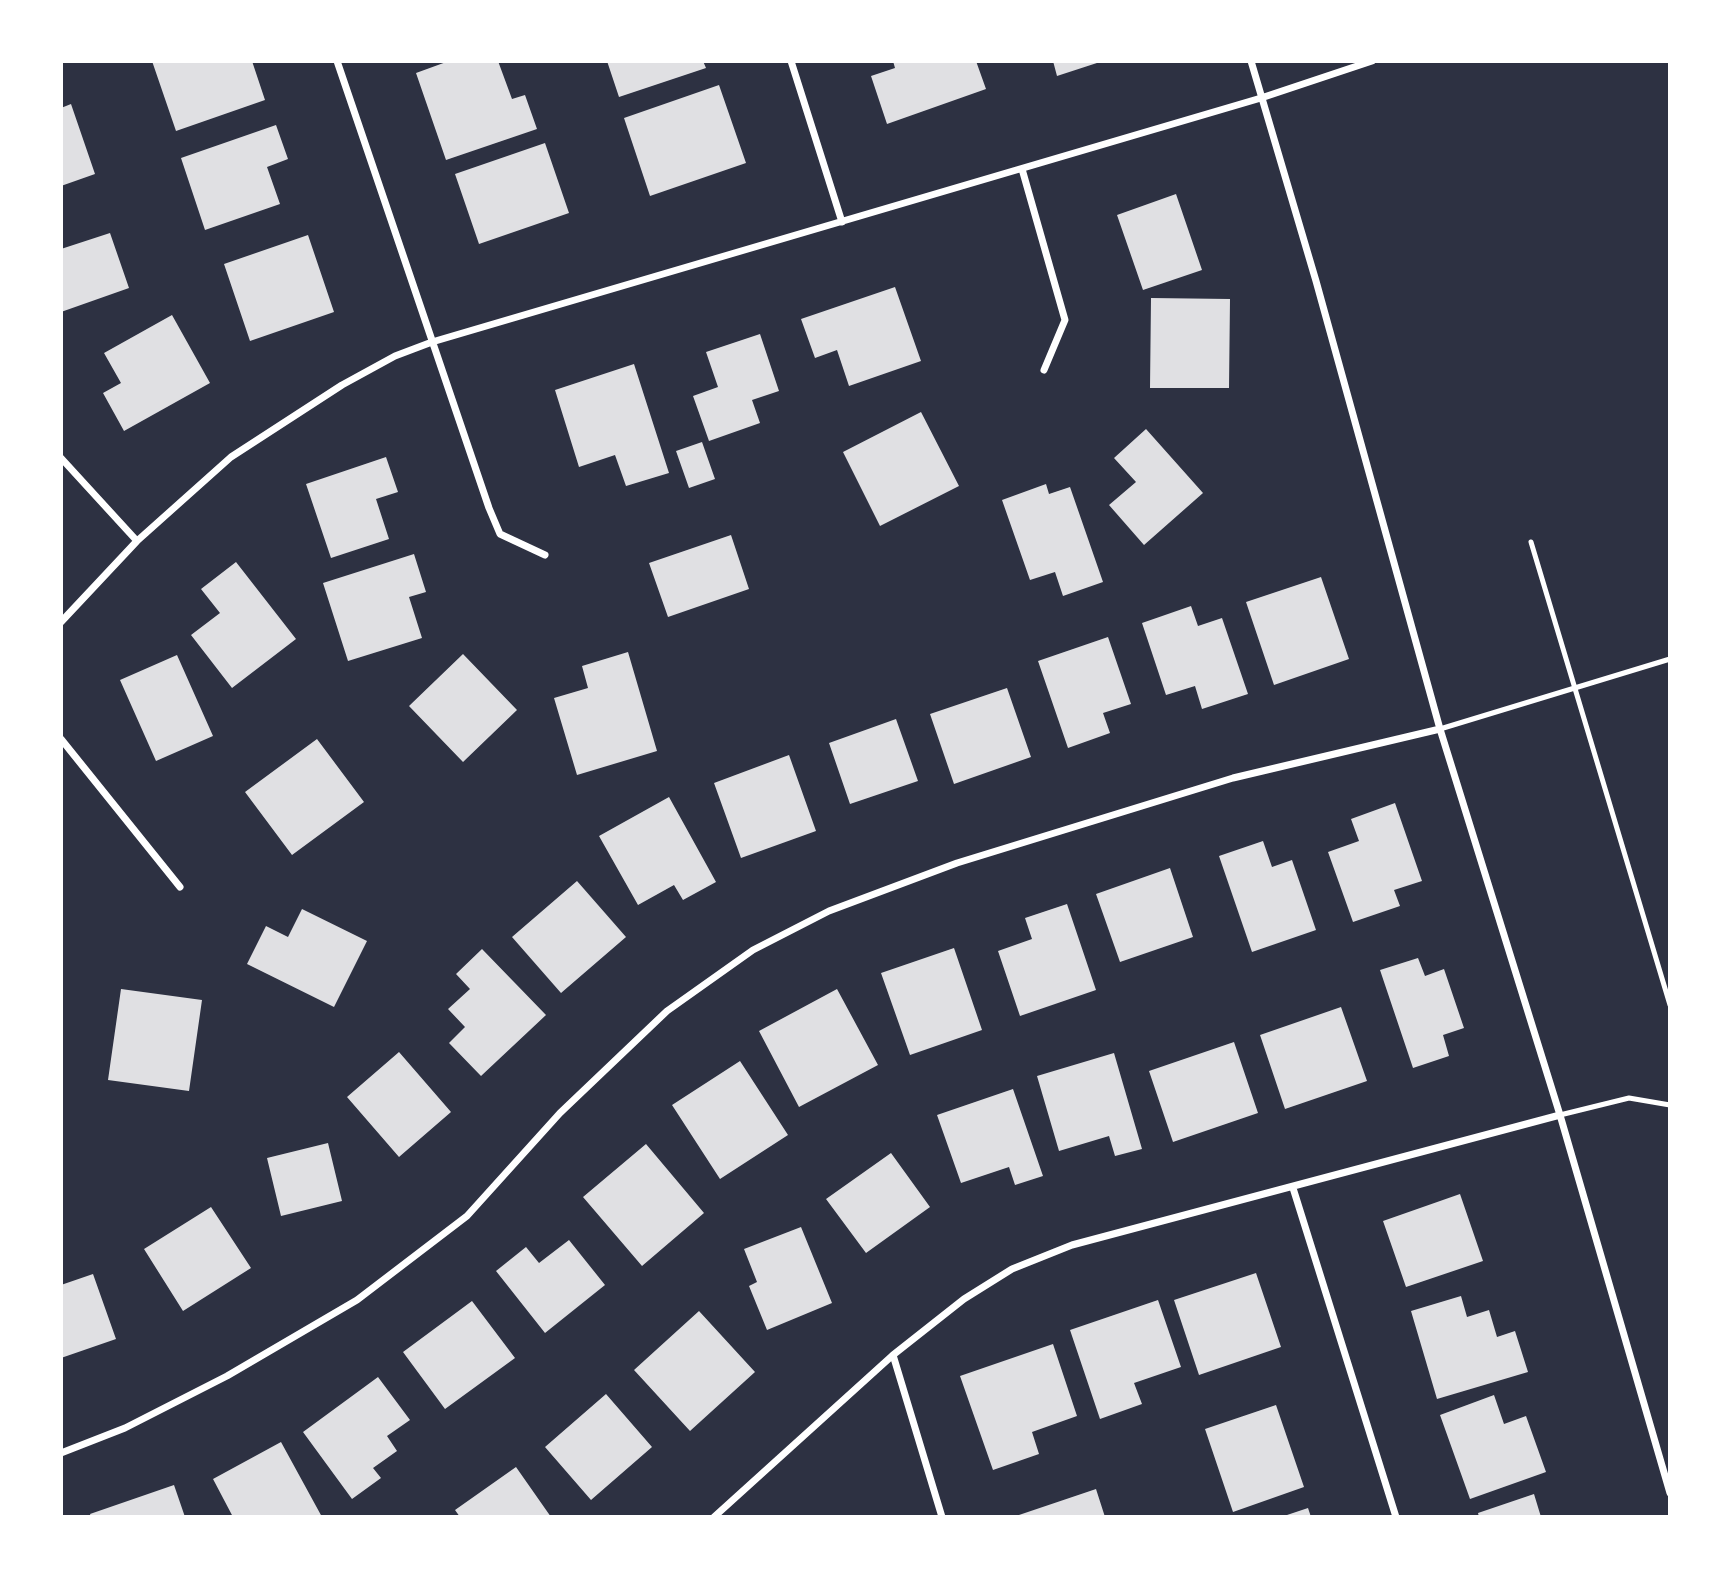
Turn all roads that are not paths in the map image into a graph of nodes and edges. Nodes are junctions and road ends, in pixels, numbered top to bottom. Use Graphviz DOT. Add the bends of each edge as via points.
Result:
graph roads {
  1 [pos="337,61"];
  2 [pos="791,61"];
  3 [pos="1251,61"];
  4 [pos="1372,61"];
  5 [pos="1261,98"];
  6 [pos="1022,169"];
  7 [pos="842,222"];
  8 [pos="432,342"];
  9 [pos="1044,370"];
  10 [pos="61,458"];
  11 [pos="137,541"];
  12 [pos="1531,542"];
  13 [pos="545,555"];
  14 [pos="61,622"];
  15 [pos="1670,659"];
  16 [pos="1574,688"];
  17 [pos="1440,729"];
  18 [pos="61,739"];
  19 [pos="180,887"];
  20 [pos="1670,1005"];
  21 [pos="1670,1105"];
  22 [pos="1560,1115"];
  23 [pos="1293,1188"];
  24 [pos="893,1355"];
  25 [pos="61,1453"];
  26 [pos="1670,1493"];
  27 [pos="714,1517"];
  28 [pos="942,1517"];
  29 [pos="1396,1517"];
  1 -- 8 [label="street"];
  2 -- 7 [label="street"];
  3 -- 5 [label="street"];
  4 -- 5 [label="street"];
  5 -- 6 [label="street"];
  5 -- 17 [label="street"];
  6 -- 7 [label="street"];
  6 -- 9 [label="street" via="1065,320"];
  7 -- 8 [label="street"];
  8 -- 11 [label="street" via="342,385 231,457"];
  8 -- 13 [label="street" via="500,534"];
  10 -- 11 [label="street"];
  11 -- 14 [label="street"];
  12 -- 16 [label="lane"];
  15 -- 16 [label="lane"];
  16 -- 17 [label="lane"];
  16 -- 20 [label="lane"];
  17 -- 22 [label="street"];
  17 -- 25 [label="street" via="1233,778 957,863 829,911 753,950 667,1011 560,1113 467,1216 357,1300 227,1376 125,1428"];
  18 -- 19 [label="street"];
  21 -- 22 [label="lane" via="1629,1098"];
  22 -- 23 [label="street"];
  22 -- 26 [label="street"];
  23 -- 24 [label="street" via="1072,1245 1012,1269 964,1299"];
  23 -- 29 [label="street"];
  24 -- 27 [label="street"];
  24 -- 28 [label="street"];
}
